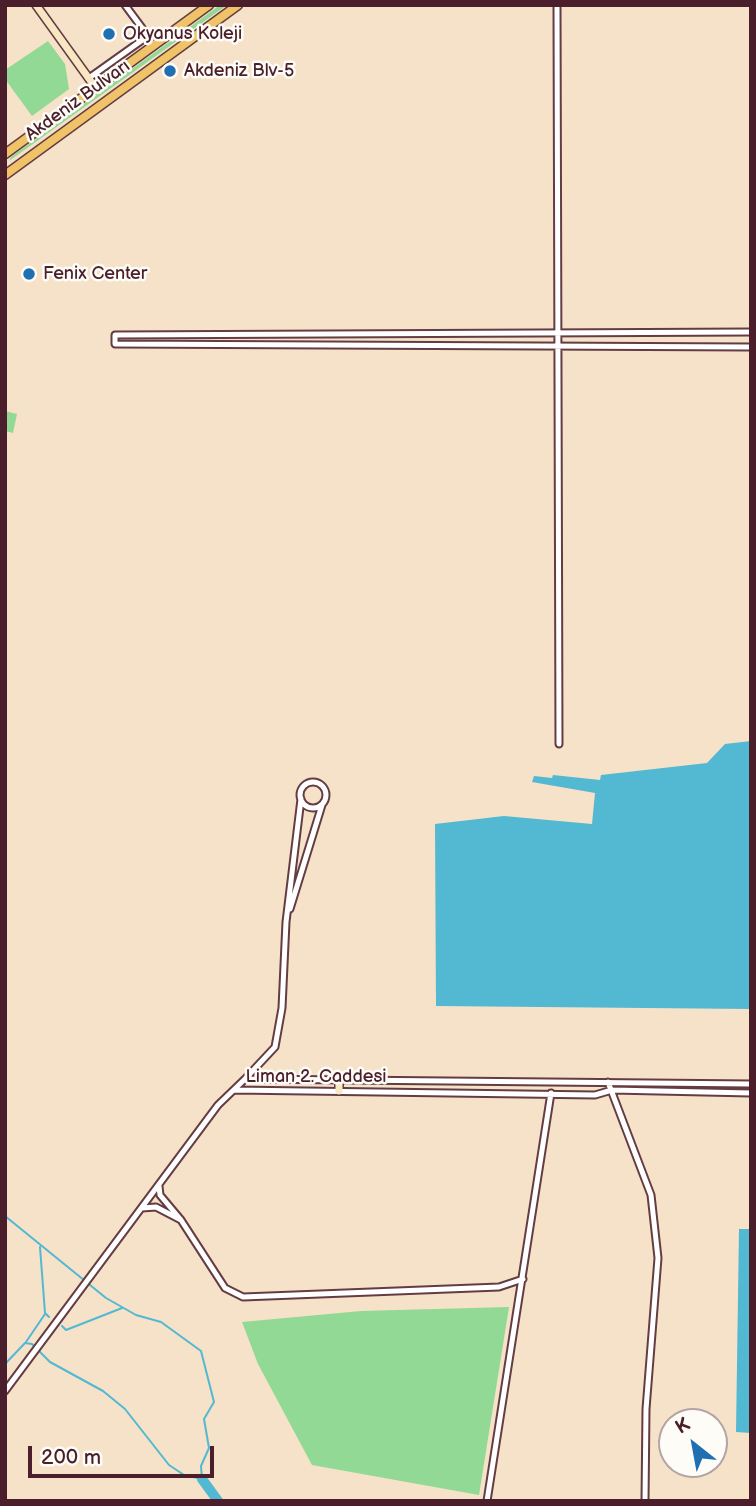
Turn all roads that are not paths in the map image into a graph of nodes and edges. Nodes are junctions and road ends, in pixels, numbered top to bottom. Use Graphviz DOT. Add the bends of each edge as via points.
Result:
graph roads {
  1 [pos="36,5"];
  2 [pos="125,5"];
  3 [pos="209,5"];
  4 [pos="238,5"];
  5 [pos="557,5"];
  6 [pos="89,78"];
  7 [pos="95,88"];
  8 [pos="5,154"];
  9 [pos="7,173"];
  10 [pos="558,332"];
  11 [pos="751,332"];
  12 [pos="639,333"];
  13 [pos="639,345"];
  14 [pos="558,346"];
  15 [pos="751,347"];
  16 [pos="559,744"];
  17 [pos="301,799"];
  18 [pos="322,805"];
  19 [pos="286,922"];
  20 [pos="245,1079"];
  21 [pos="339,1080"];
  22 [pos="542,1081"];
  23 [pos="608,1082"];
  24 [pos="751,1084"];
  25 [pos="234,1090"];
  26 [pos="612,1090"];
  27 [pos="339,1091"];
  28 [pos="542,1093"];
  29 [pos="551,1093"];
  30 [pos="751,1093"];
  31 [pos="159,1186"];
  32 [pos="142,1208"];
  33 [pos="181,1220"];
  34 [pos="523,1279"];
  35 [pos="5,1391"];
  36 [pos="487,1501"];
  37 [pos="645,1501"];
  1 -- 6 [label="street"];
  2 -- 6 [label="street" via="148,36"];
  3 -- 7 [label="main road, Akdeniz Bulvarı"];
  4 -- 9 [label="main road, Akdeniz Bulvarı"];
  5 -- 10 [label="street"];
  6 -- 7 [label="street"];
  7 -- 8 [label="main road, Akdeniz Bulvarı"];
  10 -- 12 [label="street"];
  10 -- 14 [label="street"];
  10 -- 14 [label="street" via="115,335 115,344"];
  11 -- 12 [label="street"];
  12 -- 13 [label="street"];
  13 -- 14 [label="street"];
  13 -- 15 [label="street"];
  14 -- 16 [label="street"];
  17 -- 18 [label="street" via="309,808"];
  17 -- 18 [label="street" via="303,787 319,783 326,793"];
  17 -- 19 [label="street"];
  18 -- 19 [label="street"];
  19 -- 20 [label="street" via="282,1008 275,1047"];
  20 -- 21 [label="street, Liman 2. Caddesi"];
  20 -- 25 [label="street, Liman 2. Caddesi"];
  21 -- 22 [label="street, Liman 2. Caddesi"];
  21 -- 27 [label="street"];
  22 -- 23 [label="street, Liman 2. Caddesi"];
  22 -- 28 [label="street"];
  23 -- 24 [label="street, Liman 2. Caddesi"];
  23 -- 26 [label="street"];
  25 -- 27 [label="street, Liman 2. Caddesi"];
  25 -- 31 [label="street"];
  26 -- 29 [label="street, Liman 2. Caddesi" via="595,1095"];
  26 -- 30 [label="street, Liman 2. Caddesi"];
  26 -- 37 [label="street" via="651,1195 658,1258 646,1409"];
  27 -- 28 [label="street, Liman 2. Caddesi"];
  28 -- 29 [label="street, Liman 2. Caddesi"];
  29 -- 34 [label="street"];
  31 -- 32 [label="street"];
  31 -- 33 [label="street" via="160,1195"];
  32 -- 33 [label="street" via="156,1207"];
  32 -- 35 [label="street"];
  33 -- 34 [label="street" via="225,1288 243,1297 499,1287"];
  34 -- 36 [label="street"];
}
